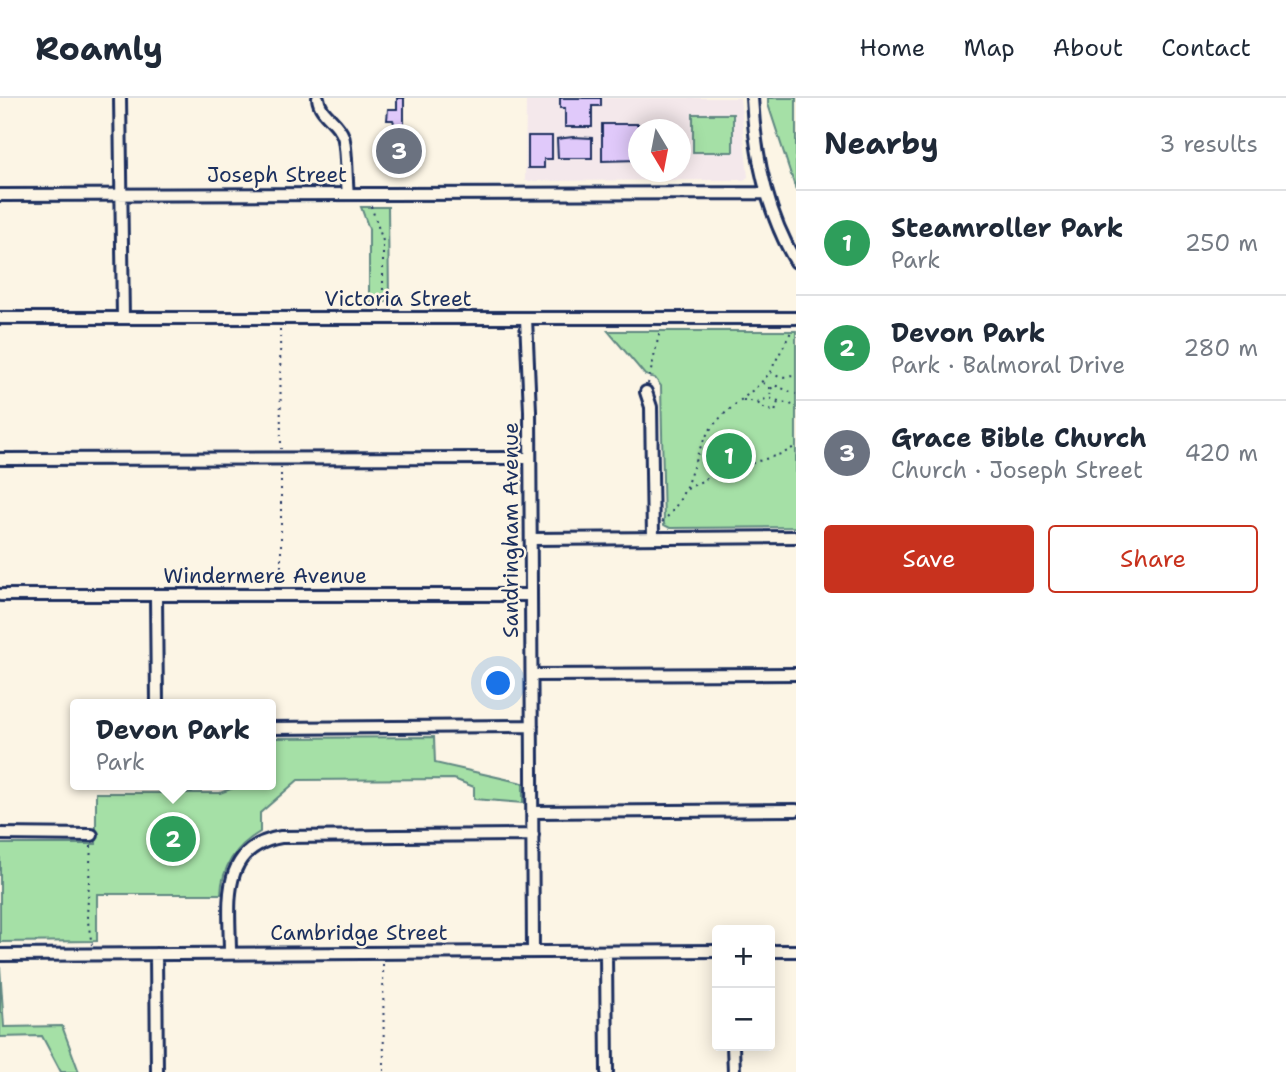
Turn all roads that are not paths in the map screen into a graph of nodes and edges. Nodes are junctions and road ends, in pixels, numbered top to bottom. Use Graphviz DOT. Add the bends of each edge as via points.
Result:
graph roads {
  1 [pos="120,98"];
  2 [pos="318,98"];
  3 [pos="752,98"];
  4 [pos="765,193"];
  5 [pos="348,194"];
  6 [pos="0,195"];
  7 [pos="122,195"];
  8 [pos="796,262"];
  9 [pos="0,318"];
  10 [pos="123,318"];
  11 [pos="526,318"];
  12 [pos="794,324"];
  13 [pos="646,392"];
  14 [pos="530,458"];
  15 [pos="0,459"];
  16 [pos="652,532"];
  17 [pos="796,537"];
  18 [pos="530,539"];
  19 [pos="0,595"];
  20 [pos="531,595"];
  21 [pos="156,596"];
  22 [pos="796,674"];
  23 [pos="532,675"];
  24 [pos="157,699"];
  25 [pos="532,726"];
  26 [pos="276,728"];
  27 [pos="796,810"];
  28 [pos="533,812"];
  29 [pos="0,835"];
  30 [pos="92,835"];
  31 [pos="533,835"];
  32 [pos="712,951"];
  33 [pos="775,951"];
  34 [pos="796,951"];
  35 [pos="533,952"];
  36 [pos="606,952"];
  37 [pos="230,953"];
  38 [pos="156,954"];
  39 [pos="0,955"];
  40 [pos="733,1051"];
  41 [pos="157,1072"];
  42 [pos="607,1072"];
  43 [pos="734,1072"];
  1 -- 7 [label="street"];
  2 -- 5 [label="street" via="321,110 343,135"];
  3 -- 4 [label="street"];
  4 -- 5 [label="street, Joseph Street"];
  4 -- 8 [label="street"];
  5 -- 7 [label="street, Joseph Street"];
  6 -- 7 [label="street, Joseph Street"];
  7 -- 10 [label="street"];
  9 -- 10 [label="street, Victoria Street"];
  10 -- 11 [label="street, Victoria Street"];
  11 -- 12 [label="street, Victoria Street"];
  11 -- 14 [label="street, Sandringham Avenue"];
  13 -- 16 [label="street" via="651,407"];
  14 -- 15 [label="street"];
  14 -- 18 [label="street, Sandringham Avenue"];
  16 -- 17 [label="street"];
  16 -- 18 [label="street"];
  18 -- 20 [label="street, Sandringham Avenue"];
  19 -- 21 [label="street, Windermere Avenue"];
  20 -- 21 [label="street, Windermere Avenue"];
  20 -- 23 [label="street, Sandringham Avenue"];
  21 -- 24 [label="street"];
  22 -- 23 [label="street"];
  23 -- 25 [label="street, Sandringham Avenue"];
  25 -- 26 [label="street"];
  25 -- 28 [label="street, Sandringham Avenue"];
  27 -- 28 [label="street"];
  28 -- 31 [label="street, Sandringham Avenue"];
  29 -- 30 [label="street"];
  31 -- 35 [label="street, Sandringham Avenue"];
  31 -- 37 [label="street" via="266,840 247,853 233,873"];
  32 -- 36 [label="street, Cambridge Street"];
  33 -- 34 [label="street"];
  35 -- 36 [label="street, Cambridge Street"];
  35 -- 37 [label="street, Cambridge Street"];
  36 -- 42 [label="street"];
  37 -- 38 [label="street, Cambridge Street"];
  38 -- 39 [label="street, Cambridge Street"];
  38 -- 41 [label="street"];
  40 -- 43 [label="street"];
}
